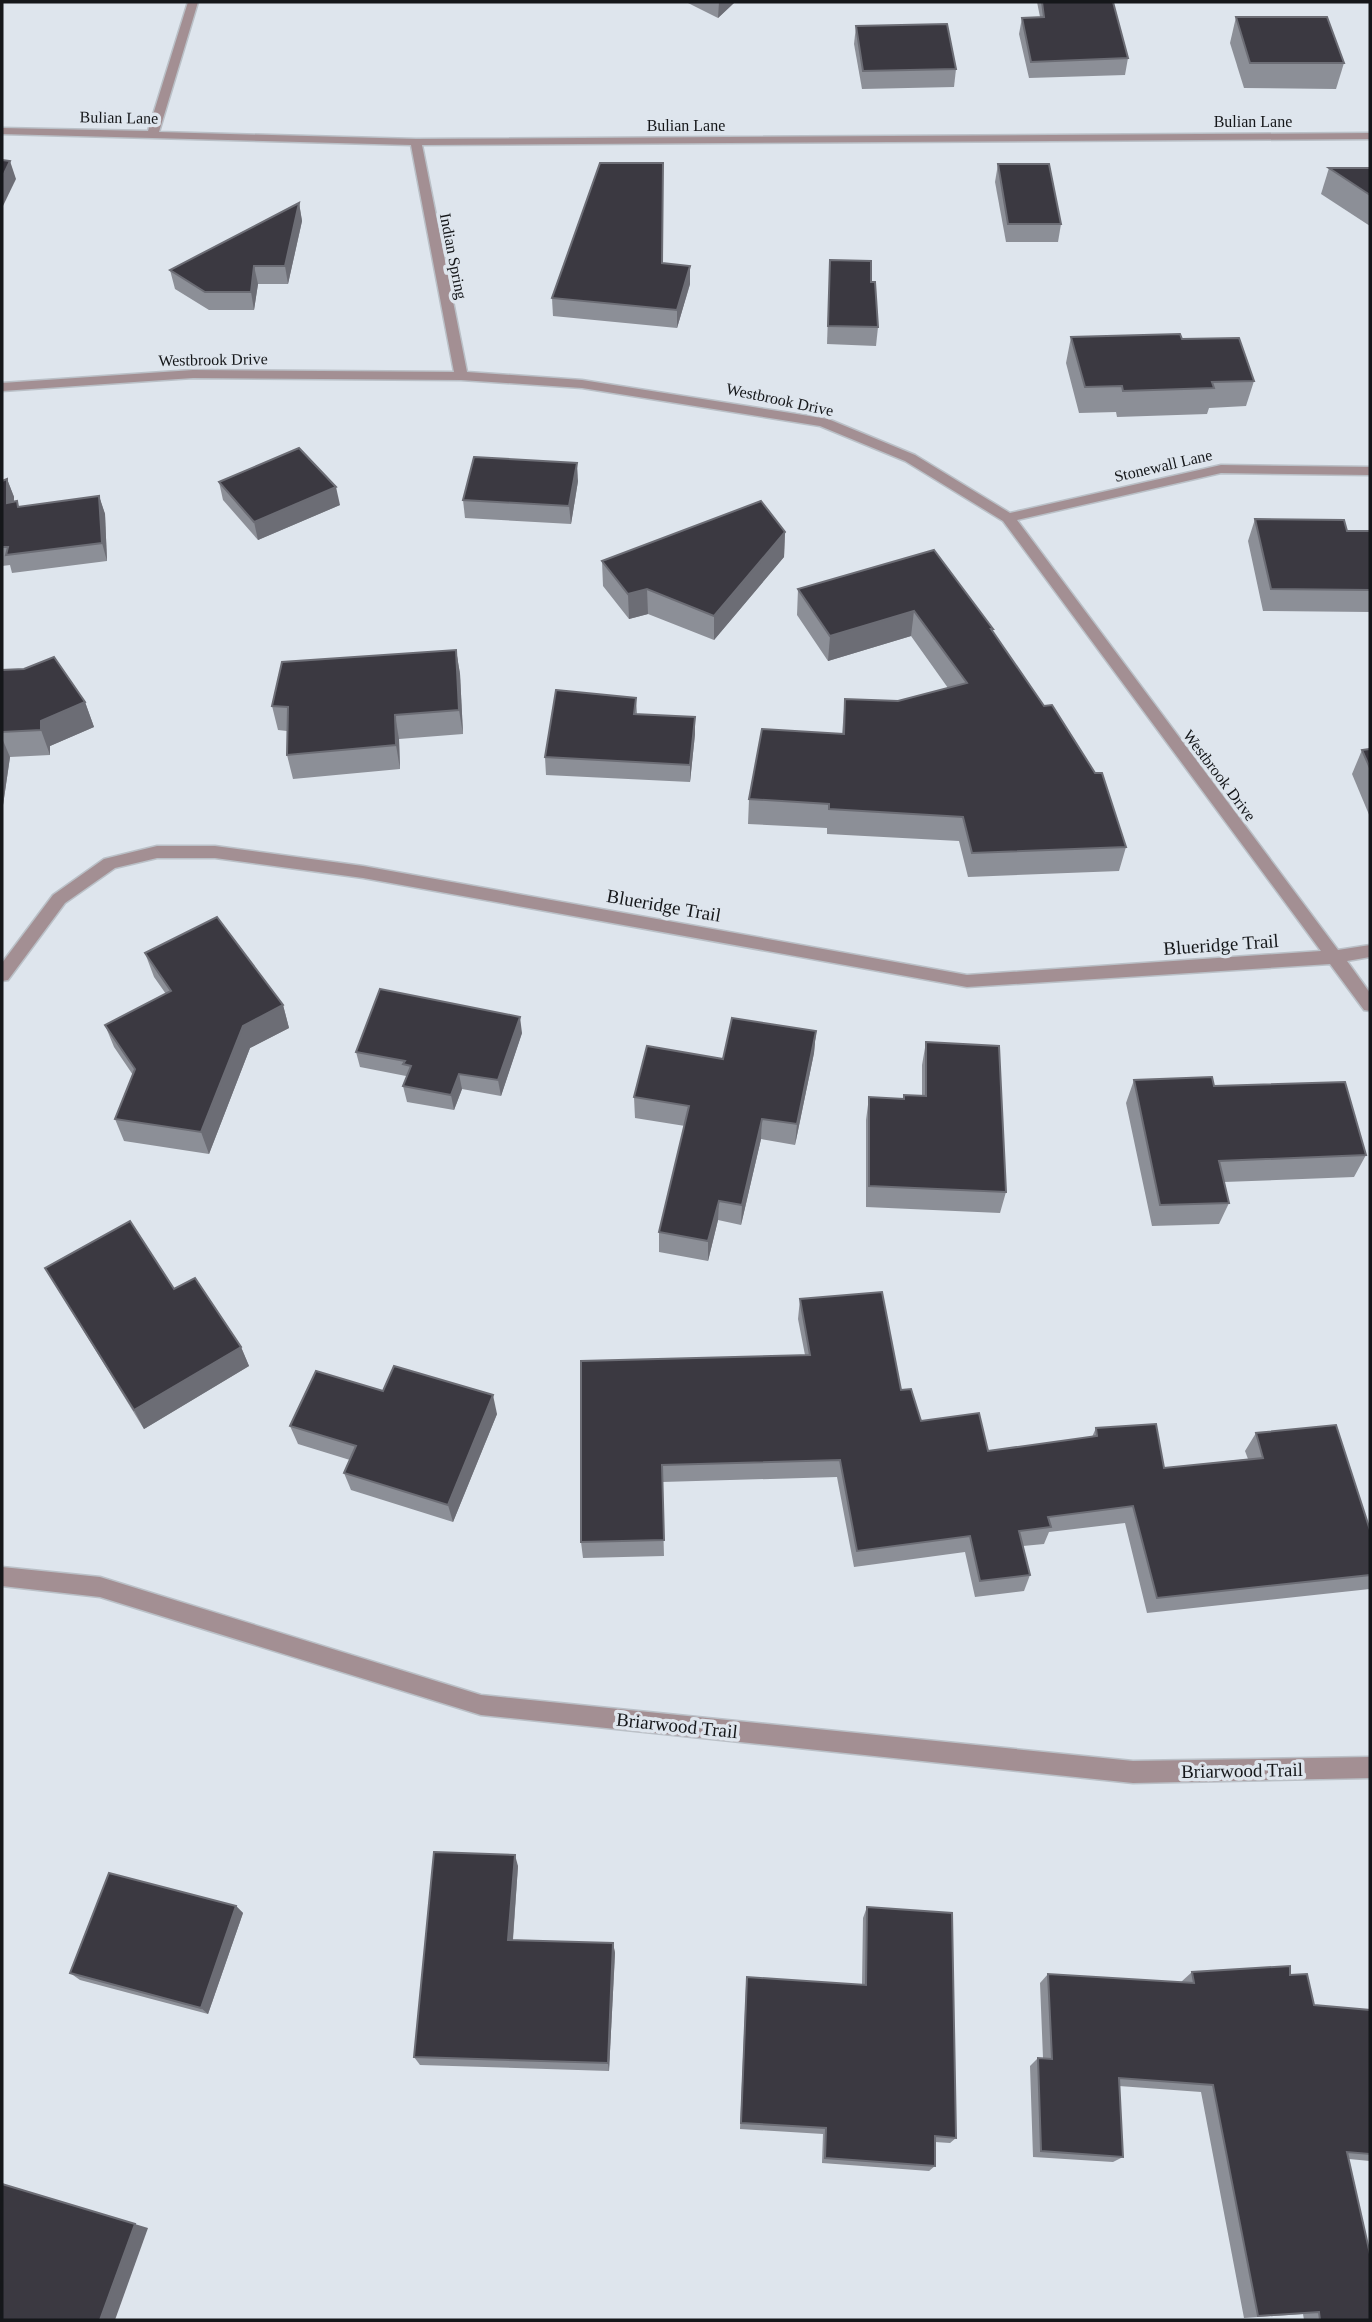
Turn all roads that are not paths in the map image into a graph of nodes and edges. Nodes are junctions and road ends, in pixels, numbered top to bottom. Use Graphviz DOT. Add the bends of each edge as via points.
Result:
graph roads {
  1 [pos="193,2"];
  2 [pos="2,131"];
  3 [pos="153,134"];
  4 [pos="1370,136"];
  5 [pos="416,142"];
  6 [pos="461,376"];
  7 [pos="2,387"];
  8 [pos="1370,471"];
  9 [pos="1008,518"];
  10 [pos="1370,951"];
  11 [pos="1333,957"];
  12 [pos="2,975"];
  13 [pos="1370,1005"];
  14 [pos="2,1576"];
  15 [pos="1370,1768"];
  1 -- 3 [label="street"];
  2 -- 3 [label="street, Bulian Lane"];
  3 -- 5 [label="street, Bulian Lane"];
  4 -- 5 [label="street, Bulian Lane"];
  5 -- 6 [label="street, Indian Spring"];
  6 -- 7 [label="street, Westbrook Drive" via="193,374"];
  6 -- 9 [label="street, Westbrook Drive" via="582,384 823,422 910,458"];
  8 -- 9 [label="street, Stonewall Lane" via="1221,469"];
  9 -- 11 [label="street, Westbrook Drive"];
  10 -- 11 [label="street, Blueridge Trail"];
  11 -- 12 [label="street, Blueridge Trail" via="967,981 363,872 215,852 157,852 110,863 59,899"];
  11 -- 13 [label="street, Westbrook Drive"];
  14 -- 15 [label="street, Briarwood Trail" via="100,1587 481,1705 1133,1772"];
}
